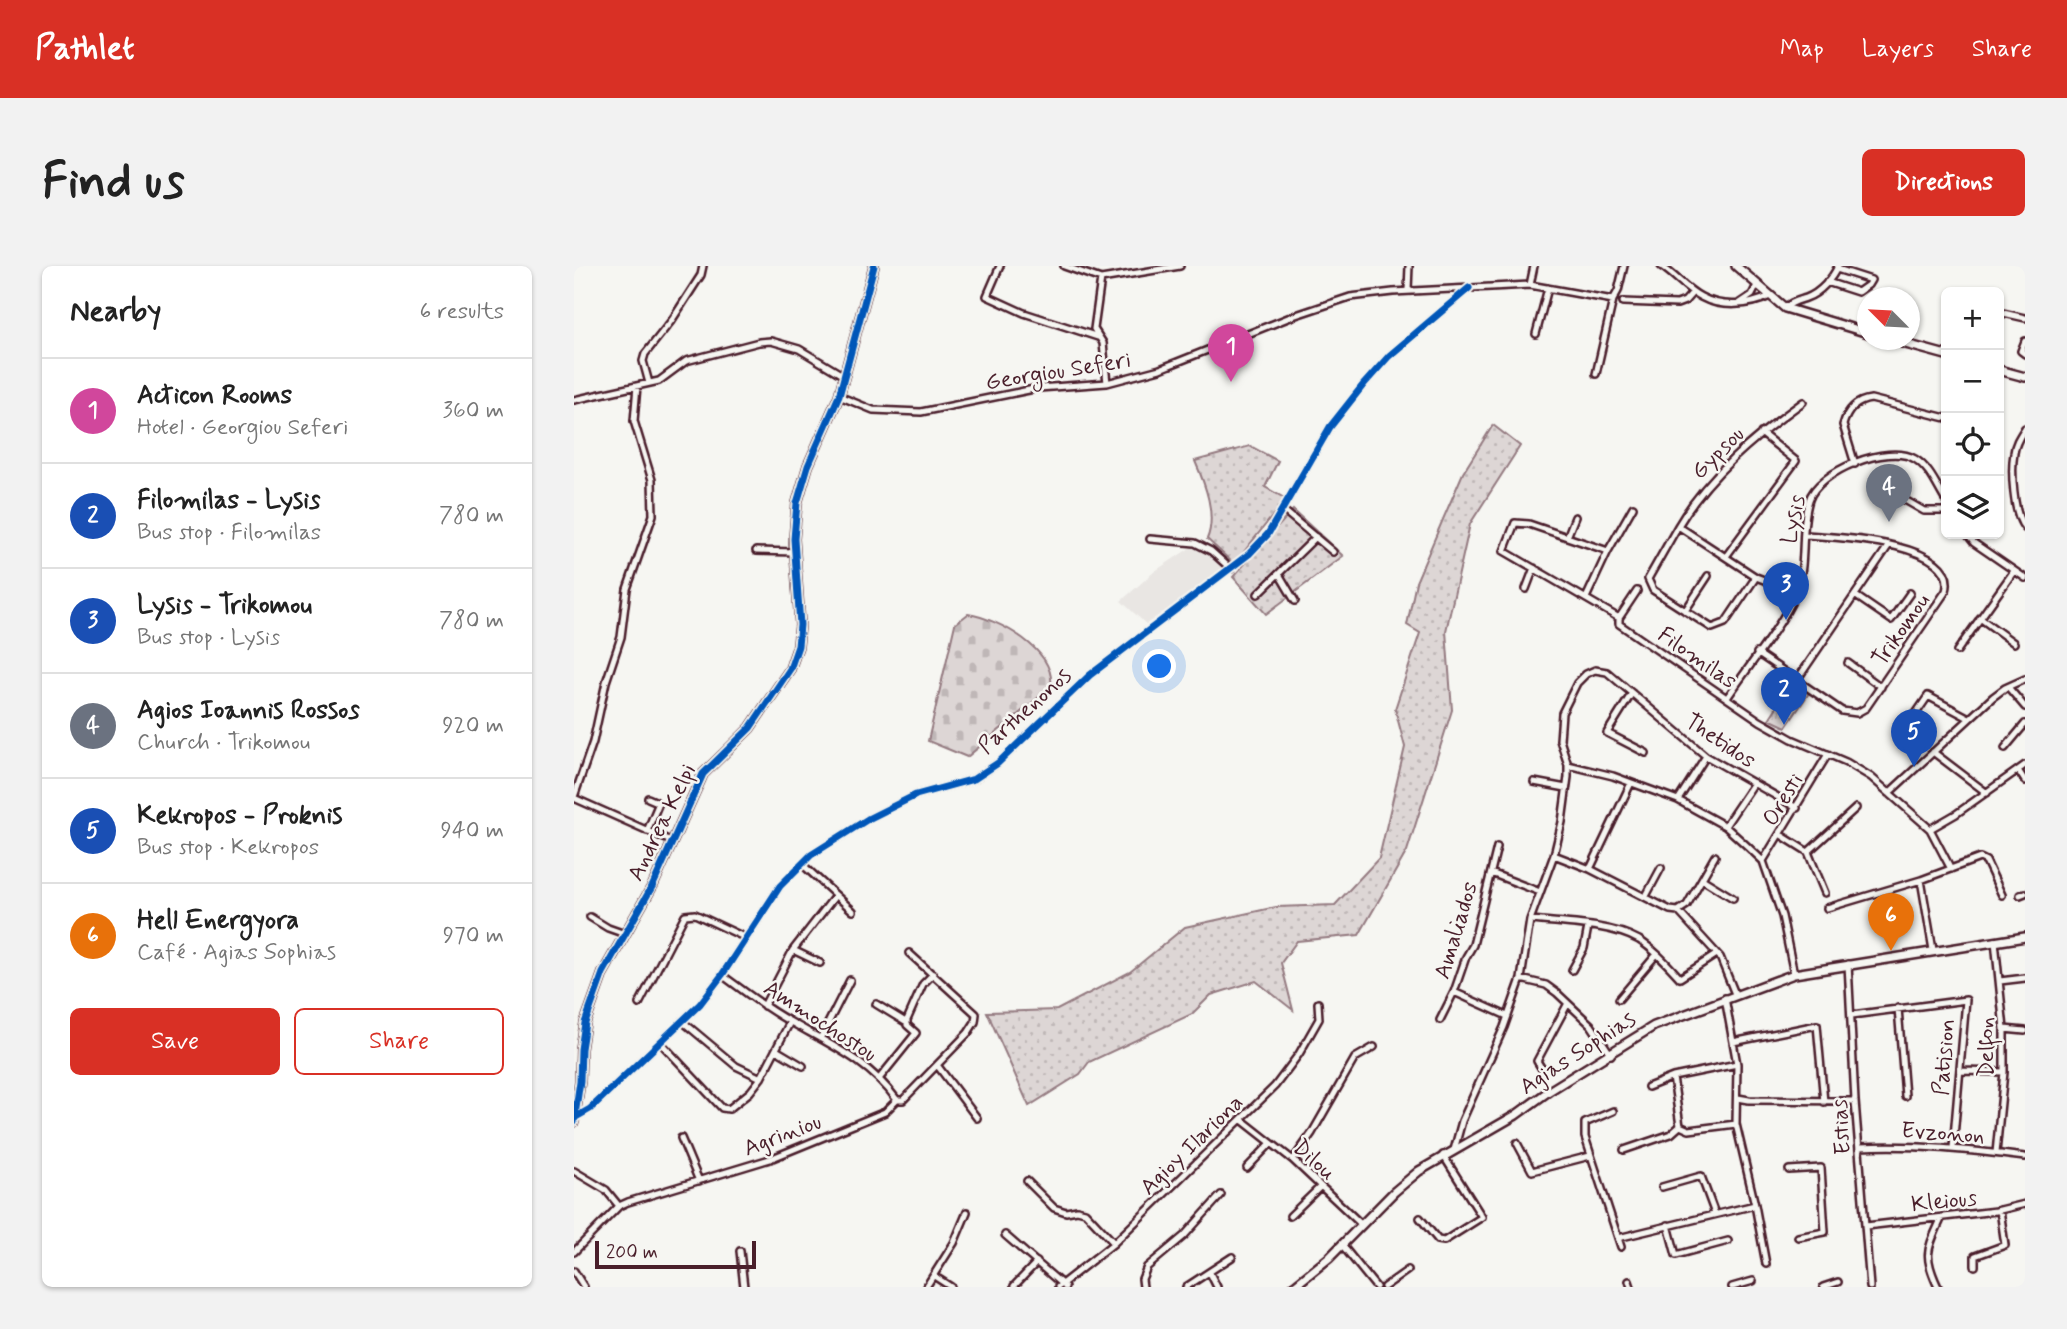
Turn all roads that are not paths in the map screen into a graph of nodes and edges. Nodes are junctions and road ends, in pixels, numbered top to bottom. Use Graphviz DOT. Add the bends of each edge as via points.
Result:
graph roads {
  1 [pos="704,266"];
  2 [pos="874,266"];
  3 [pos="1000,266"];
  4 [pos="1064,266"];
  5 [pos="1180,266"];
  6 [pos="1409,266"];
  7 [pos="1535,266"];
  8 [pos="1624,266"];
  9 [pos="1661,266"];
  10 [pos="1737,266"];
  11 [pos="1838,267"];
  12 [pos="1073,268"];
  13 [pos="1101,278"];
  14 [pos="1827,282"];
  15 [pos="1530,285"];
  16 [pos="1758,285"];
  17 [pos="1469,288"];
  18 [pos="1548,288"];
  19 [pos="1408,290"];
  20 [pos="1693,292"];
  21 [pos="1770,296"];
  22 [pos="1613,300"];
  23 [pos="1623,302"];
  24 [pos="1737,304"];
  25 [pos="1785,308"];
  26 [pos="2004,313"];
  27 [pos="2025,318"];
  28 [pos="1857,330"];
  29 [pos="1536,334"];
  30 [pos="1098,337"];
  31 [pos="2025,341"];
  32 [pos="1920,348"];
  33 [pos="1941,354"];
  34 [pos="2025,354"];
  35 [pos="2004,371"];
  36 [pos="1596,374"];
  37 [pos="844,376"];
  38 [pos="2025,377"];
  39 [pos="649,383"];
  40 [pos="1107,383"];
  41 [pos="637,386"];
  42 [pos="839,396"];
  43 [pos="574,400"];
  44 [pos="1803,402"];
  45 [pos="1941,417"];
  46 [pos="2025,428"];
  47 [pos="1761,433"];
  48 [pos="1855,464"];
  49 [pos="1891,492"];
  50 [pos="1941,493"];
  51 [pos="1633,507"];
  52 [pos="1283,510"];
  53 [pos="1941,511"];
  54 [pos="1575,516"];
  55 [pos="1678,526"];
  56 [pos="2025,528"];
  57 [pos="1804,535"];
  58 [pos="1316,537"];
  59 [pos="1567,537"];
  60 [pos="1150,539"];
  61 [pos="1972,539"];
  62 [pos="1889,545"];
  63 [pos="756,551"];
  64 [pos="1608,551"];
  65 [pos="795,552"];
  66 [pos="1333,552"];
  67 [pos="1727,555"];
  68 [pos="1534,568"];
  69 [pos="1231,569"];
  70 [pos="2014,571"];
  71 [pos="1279,574"];
  72 [pos="1708,576"];
  73 [pos="1756,577"];
  74 [pos="2025,578"];
  75 [pos="1525,589"];
  76 [pos="1637,591"];
  77 [pos="1796,592"];
  78 [pos="1910,593"];
  79 [pos="1258,594"];
  80 [pos="1856,596"];
  81 [pos="1586,598"];
  82 [pos="1294,601"];
  83 [pos="1685,611"];
  84 [pos="1619,618"];
  85 [pos="1980,618"];
  86 [pos="2014,643"];
  87 [pos="1957,651"];
  88 [pos="1757,653"];
  89 [pos="1848,663"];
  90 [pos="2025,679"];
  91 [pos="1797,680"];
  92 [pos="1881,687"];
  93 [pos="2008,687"];
  94 [pos="1632,693"];
  95 [pos="1727,698"];
  96 [pos="2025,707"];
  97 [pos="1969,718"];
  98 [pos="2025,724"];
  99 [pos="1904,730"];
  100 [pos="2006,748"];
  101 [pos="1933,752"];
  102 [pos="1646,753"];
  103 [pos="1828,754"];
  104 [pos="1706,756"];
  105 [pos="1568,765"];
  106 [pos="2025,765"];
  107 [pos="2018,770"];
  108 [pos="2025,781"];
  109 [pos="1534,782"];
  110 [pos="1631,783"];
  111 [pos="1754,783"];
  112 [pos="1566,788"];
  113 [pos="1889,793"];
  114 [pos="1987,793"];
  115 [pos="648,797"];
  116 [pos="574,798"];
  117 [pos="1678,800"];
  118 [pos="1797,808"];
  119 [pos="1856,808"];
  120 [pos="1725,826"];
  121 [pos="1930,829"];
  122 [pos="646,831"];
  123 [pos="1781,835"];
  124 [pos="673,842"];
  125 [pos="1497,847"];
  126 [pos="1808,852"];
  127 [pos="1554,855"];
  128 [pos="1715,856"];
  129 [pos="1763,861"];
  130 [pos="802,864"];
  131 [pos="1661,868"];
  132 [pos="1590,869"];
  133 [pos="1951,869"];
  134 [pos="1491,873"];
  135 [pos="1702,879"];
  136 [pos="1921,880"];
  137 [pos="1540,892"];
  138 [pos="1825,893"];
  139 [pos="835,895"];
  140 [pos="2002,895"];
  141 [pos="1646,896"];
  142 [pos="1734,898"];
  143 [pos="1827,908"];
  144 [pos="853,911"];
  145 [pos="1678,911"];
  146 [pos="590,917"];
  147 [pos="1530,920"];
  148 [pos="1588,927"];
  149 [pos="625,934"];
  150 [pos="746,937"];
  151 [pos="2025,937"];
  152 [pos="1995,941"];
  153 [pos="793,950"];
  154 [pos="1933,950"];
  155 [pos="909,953"];
  156 [pos="1657,954"];
  157 [pos="1717,954"];
  158 [pos="820,963"];
  159 [pos="1848,964"];
  160 [pos="1572,970"];
  161 [pos="933,974"];
  162 [pos="1794,974"];
  163 [pos="722,975"];
  164 [pos="1521,978"];
  165 [pos="2025,978"];
  166 [pos="850,980"];
  167 [pos="2000,981"];
  168 [pos="1454,992"];
  169 [pos="1735,994"];
  170 [pos="1725,998"];
  171 [pos="1619,999"];
  172 [pos="1318,1003"];
  173 [pos="639,1004"];
  174 [pos="876,1004"];
  175 [pos="1567,1005"];
  176 [pos="764,1006"];
  177 [pos="1898,1008"];
  178 [pos="1852,1015"];
  179 [pos="1507,1016"];
  180 [pos="1440,1020"];
  181 [pos="682,1021"];
  182 [pos="790,1022"];
  183 [pos="907,1023"];
  184 [pos="2004,1029"];
  185 [pos="2025,1031"];
  186 [pos="821,1037"];
  187 [pos="660,1042"];
  188 [pos="1733,1042"];
  189 [pos="1374,1047"];
  190 [pos="776,1049"];
  191 [pos="1611,1055"];
  192 [pos="1737,1064"];
  193 [pos="937,1065"];
  194 [pos="803,1066"];
  195 [pos="1542,1069"];
  196 [pos="1960,1071"];
  197 [pos="2004,1072"];
  198 [pos="1673,1077"];
  199 [pos="761,1078"];
  200 [pos="879,1079"];
  201 [pos="1648,1087"];
  202 [pos="1905,1096"];
  203 [pos="1738,1098"];
  204 [pos="897,1100"];
  205 [pos="1855,1101"];
  206 [pos="1824,1102"];
  207 [pos="1613,1111"];
  208 [pos="976,1118"];
  209 [pos="575,1120"];
  210 [pos="1242,1121"];
  211 [pos="1736,1124"];
  212 [pos="1680,1126"];
  213 [pos="681,1138"];
  214 [pos="1271,1143"];
  215 [pos="1517,1143"];
  216 [pos="1859,1147"];
  217 [pos="1953,1148"];
  218 [pos="1454,1150"];
  219 [pos="1624,1150"];
  220 [pos="1996,1153"];
  221 [pos="1443,1155"];
  222 [pos="1590,1156"];
  223 [pos="2025,1157"];
  224 [pos="1293,1160"];
  225 [pos="1248,1168"];
  226 [pos="1789,1170"];
  227 [pos="574,1171"];
  228 [pos="699,1181"];
  229 [pos="1027,1181"];
  230 [pos="1662,1186"];
  231 [pos="1320,1187"];
  232 [pos="1222,1195"];
  233 [pos="2025,1204"];
  234 [pos="1755,1205"];
  235 [pos="618,1206"];
  236 [pos="2000,1210"];
  237 [pos="967,1212"];
  238 [pos="1715,1214"];
  239 [pos="1290,1216"];
  240 [pos="1942,1217"];
  241 [pos="1420,1218"];
  242 [pos="1362,1225"];
  243 [pos="1668,1225"];
  244 [pos="1866,1226"];
  245 [pos="1005,1235"];
  246 [pos="1798,1237"];
  247 [pos="1618,1238"];
  248 [pos="1728,1241"];
  249 [pos="1114,1243"];
  250 [pos="1342,1245"];
  251 [pos="1621,1247"];
  252 [pos="740,1251"];
  253 [pos="574,1252"];
  254 [pos="1232,1257"];
  255 [pos="1037,1262"];
  256 [pos="1766,1264"];
  257 [pos="1975,1266"];
  258 [pos="1408,1270"];
  259 [pos="574,1271"];
  260 [pos="1210,1273"];
  261 [pos="934,1276"];
  262 [pos="1753,1281"];
  263 [pos="1838,1282"];
  264 [pos="1014,1286"];
  265 [pos="1061,1286"];
  266 [pos="584,1287"];
  267 [pos="744,1287"];
  268 [pos="926,1287"];
  269 [pos="951,1287"];
  270 [pos="1143,1287"];
  271 [pos="1186,1287"];
  272 [pos="1217,1287"];
  273 [pos="1293,1287"];
  274 [pos="1376,1287"];
  275 [pos="1384,1287"];
  276 [pos="1732,1287"];
  277 [pos="1823,1287"];
  278 [pos="1870,1287"];
  279 [pos="1938,1287"];
  1 -- 39 [label="street" via="645,354"];
  2 -- 37 [label="street, Andrea Kelpi"];
  3 -- 30 [label="street" via="987,296"];
  4 -- 12 [label="street"];
  5 -- 13 [label="street"];
  6 -- 19 [label="street"];
  7 -- 15 [label="street"];
  8 -- 22 [label="street"];
  9 -- 20 [label="street"];
  10 -- 16 [label="street"];
  11 -- 14 [label="street"];
  11 -- 14 [label="street" via="1871,280 1858,292"];
  12 -- 13 [label="street"];
  13 -- 30 [label="street" via="1094,323"];
  14 -- 25 [label="street" via="1808,298"];
  15 -- 17 [label="street, Georgiou Seferi"];
  15 -- 18 [label="street, Georgiou Seferi"];
  16 -- 21 [label="street"];
  16 -- 24 [label="street" via="1749,298"];
  17 -- 19 [label="street, Georgiou Seferi"];
  17 -- 52 [label="street, Parthenonos" via="1389,356 1364,384 1330,428"];
  18 -- 22 [label="street, Georgiou Seferi"];
  18 -- 29 [label="street"];
  19 -- 40 [label="street, Georgiou Seferi" via="1350,297 1160,369"];
  20 -- 23 [label="street" via="1677,304"];
  20 -- 24 [label="street" via="1713,302"];
  21 -- 24 [label="street"];
  21 -- 25 [label="street"];
  22 -- 36 [label="street"];
  25 -- 28 [label="street"];
  26 -- 27 [label="street"];
  30 -- 40 [label="street"];
  31 -- 34 [label="street" via="2021,351"];
  32 -- 33 [label="street"];
  35 -- 38 [label="street"];
  37 -- 39 [label="street" via="799,349 771,341 700,355"];
  37 -- 42 [label="street, Andrea Kelpi"];
  39 -- 41 [label="street"];
  40 -- 42 [label="street, Georgiou Seferi" via="1040,388 921,412 873,410"];
  41 -- 43 [label="street"];
  41 -- 116 [label="street" via="634,421 652,480 653,515 626,589 621,637"];
  42 -- 65 [label="street, Andrea Kelpi" via="801,485"];
  44 -- 47 [label="street"];
  45 -- 48 [label="street" via="1871,399 1857,403 1843,425"];
  46 -- 56 [label="street" via="2013,461 2017,514"];
  47 -- 55 [label="street, Gypsou" via="1714,477"];
  47 -- 67 [label="street, Gypsou" via="1796,461"];
  48 -- 50 [label="street, Lysis" via="1891,453 1909,456 1924,467"];
  48 -- 57 [label="street, Lysis" via="1814,489"];
  49 -- 53 [label="street" via="1924,512"];
  51 -- 64 [label="street"];
  52 -- 58 [label="street"];
  52 -- 69 [label="street, Parthenonos" via="1268,534"];
  54 -- 59 [label="street"];
  55 -- 67 [label="street"];
  55 -- 83 [label="street, Gypsou" via="1648,583"];
  57 -- 62 [label="street, Trikomou"];
  57 -- 77 [label="street, Lysis"];
  58 -- 66 [label="street"];
  58 -- 71 [label="street"];
  59 -- 64 [label="street"];
  59 -- 68 [label="street, Filomilas" via="1515,523 1504,551"];
  60 -- 69 [label="street" via="1195,543"];
  61 -- 70 [label="street"];
  62 -- 80 [label="street"];
  62 -- 92 [label="street, Trikomou" via="1929,559 1944,571 1948,583 1944,596"];
  63 -- 65 [label="street"];
  64 -- 81 [label="street"];
  65 -- 124 [label="street, Andrea Kelpi" via="800,625 790,668 750,728 703,774"];
  67 -- 73 [label="street"];
  68 -- 75 [label="street"];
  68 -- 81 [label="street, Filomilas"];
  69 -- 130 [label="street, Parthenonos" via="1090,676 998,763 974,779 916,795 868,819"];
  70 -- 74 [label="street"];
  70 -- 85 [label="street"];
  71 -- 79 [label="street"];
  71 -- 82 [label="street"];
  72 -- 83 [label="street"];
  73 -- 77 [label="street"];
  73 -- 83 [label="street" via="1737,609 1718,627 1707,626"];
  76 -- 84 [label="street"];
  77 -- 88 [label="street, Lysis"];
  78 -- 80 [label="street" via="1891,620"];
  80 -- 91 [label="street"];
  81 -- 84 [label="street, Filomilas"];
  84 -- 95 [label="street, Filomilas" via="1619,624"];
  85 -- 86 [label="street"];
  85 -- 87 [label="street"];
  88 -- 91 [label="street, Trikomou"];
  88 -- 95 [label="street, Lysis"];
  89 -- 92 [label="street, Trikomou"];
  90 -- 93 [label="street"];
  91 -- 92 [label="street, Trikomou" via="1850,713 1863,710"];
  93 -- 96 [label="street"];
  93 -- 97 [label="street"];
  94 -- 102 [label="street" via="1606,733"];
  94 -- 104 [label="street, Thetidos"];
  94 -- 105 [label="street, Thetidos" via="1604,671 1583,676 1568,698 1561,720 1561,747"];
  95 -- 103 [label="street, Filomilas" via="1781,734"];
  97 -- 99 [label="street" via="1928,696"];
  97 -- 101 [label="street"];
  98 -- 100 [label="street"];
  101 -- 113 [label="street"];
  101 -- 114 [label="street"];
  103 -- 113 [label="street, Filomilas"];
  103 -- 118 [label="street, Oresti"];
  104 -- 111 [label="street, Thetidos"];
  104 -- 117 [label="street"];
  105 -- 110 [label="street"];
  105 -- 112 [label="street"];
  106 -- 107 [label="street"];
  107 -- 108 [label="street"];
  107 -- 114 [label="street"];
  109 -- 112 [label="street"];
  110 -- 117 [label="street"];
  110 -- 132 [label="street"];
  111 -- 118 [label="street, Thetidos"];
  111 -- 120 [label="street"];
  112 -- 127 [label="street"];
  113 -- 121 [label="street, Filomilas"];
  114 -- 121 [label="street"];
  115 -- 122 [label="street" via="658,806"];
  116 -- 122 [label="street"];
  117 -- 120 [label="street"];
  118 -- 123 [label="street, Oresti"];
  119 -- 126 [label="street"];
  120 -- 129 [label="street"];
  121 -- 133 [label="street"];
  122 -- 124 [label="street"];
  123 -- 126 [label="street"];
  123 -- 129 [label="street, Oresti"];
  124 -- 149 [label="street, Andrea Kelpi"];
  125 -- 134 [label="street, Amaliados"];
  126 -- 138 [label="street"];
  127 -- 132 [label="street"];
  127 -- 137 [label="street"];
  128 -- 135 [label="street"];
  129 -- 162 [label="street" via="1782,916"];
  130 -- 139 [label="street"];
  130 -- 150 [label="street, Parthenonos" via="780,886"];
  131 -- 141 [label="street"];
  132 -- 141 [label="street"];
  133 -- 136 [label="street"];
  133 -- 140 [label="street" via="1982,858"];
  134 -- 137 [label="street"];
  134 -- 168 [label="street, Amaliados" via="1473,945"];
  135 -- 142 [label="street"];
  135 -- 145 [label="street" via="1687,905"];
  136 -- 143 [label="street"];
  136 -- 154 [label="street"];
  137 -- 147 [label="street"];
  139 -- 144 [label="street"];
  139 -- 153 [label="street"];
  141 -- 145 [label="street"];
  145 -- 157 [label="street"];
  146 -- 149 [label="street"];
  147 -- 148 [label="street"];
  147 -- 164 [label="street"];
  148 -- 156 [label="street" via="1629,936"];
  148 -- 160 [label="street" via="1584,948"];
  149 -- 209 [label="street, Andrea Kelpi" via="603,973 585,1023"];
  150 -- 163 [label="street, Parthenonos"];
  150 -- 173 [label="street" via="695,914 685,915"];
  151 -- 152 [label="street, Agias Sophias"];
  152 -- 154 [label="street, Agias Sophias"];
  152 -- 167 [label="street, Delfon"];
  153 -- 158 [label="street"];
  153 -- 176 [label="street"];
  154 -- 159 [label="street, Agias Sophias"];
  155 -- 161 [label="street"];
  156 -- 157 [label="street" via="1680,978"];
  156 -- 171 [label="street"];
  157 -- 169 [label="street"];
  159 -- 162 [label="street, Agias Sophias"];
  159 -- 178 [label="street, Estias"];
  161 -- 183 [label="street" via="923,984"];
  161 -- 193 [label="street, Agriniou" via="976,1014 968,1033"];
  162 -- 169 [label="street, Agias Sophias"];
  163 -- 176 [label="street, Ammochostou"];
  163 -- 181 [label="street, Parthenonos"];
  164 -- 175 [label="street" via="1546,985"];
  164 -- 179 [label="street"];
  165 -- 167 [label="street"];
  166 -- 186 [label="street"];
  167 -- 184 [label="street, Delfon"];
  168 -- 179 [label="street"];
  168 -- 180 [label="street, Amaliados"];
  169 -- 170 [label="street, Agias Sophias"];
  170 -- 188 [label="street"];
  170 -- 191 [label="street, Agias Sophias" via="1654,1026"];
  172 -- 210 [label="street, Agioy Ilariona" via="1319,1019 1299,1054"];
  174 -- 183 [label="street"];
  175 -- 191 [label="street" via="1591,1025"];
  175 -- 195 [label="street" via="1537,1061"];
  176 -- 182 [label="street, Ammochostou"];
  177 -- 178 [label="street, Patision"];
  177 -- 196 [label="street, Patision" via="1966,1000"];
  177 -- 202 [label="street"];
  178 -- 205 [label="street, Estias"];
  179 -- 218 [label="street"];
  181 -- 187 [label="street, Parthenonos"];
  181 -- 199 [label="street" via="736,1066"];
  182 -- 186 [label="street, Ammochostou"];
  182 -- 190 [label="street"];
  183 -- 200 [label="street" via="916,1033"];
  184 -- 185 [label="street"];
  184 -- 197 [label="street, Delfon"];
  186 -- 200 [label="street, Ammochostou"];
  187 -- 199 [label="street" via="722,1108 729,1109"];
  187 -- 209 [label="street, Parthenonos"];
  188 -- 192 [label="street"];
  188 -- 206 [label="street" via="1817,1025"];
  189 -- 224 [label="street" via="1355,1058"];
  190 -- 194 [label="street"];
  190 -- 199 [label="street"];
  191 -- 218 [label="street, Agias Sophias"];
  192 -- 198 [label="street"];
  192 -- 203 [label="street"];
  193 -- 204 [label="street, Agriniou" via="903,1100"];
  193 -- 208 [label="street"];
  196 -- 197 [label="street"];
  196 -- 217 [label="street, Patision"];
  197 -- 220 [label="street, Delfon"];
  198 -- 201 [label="street"];
  198 -- 212 [label="street"];
  200 -- 204 [label="street, Ammochostou"];
  203 -- 206 [label="street"];
  203 -- 211 [label="street"];
  204 -- 228 [label="street, Agriniou" via="885,1112 770,1159"];
  205 -- 206 [label="street"];
  205 -- 216 [label="street, Estias"];
  207 -- 222 [label="street" via="1586,1124"];
  210 -- 214 [label="street, Dilou"];
  210 -- 249 [label="street, Agioy Ilariona"];
  211 -- 212 [label="street" via="1689,1130"];
  211 -- 234 [label="street"];
  212 -- 219 [label="street" via="1671,1134"];
  213 -- 228 [label="street"];
  214 -- 224 [label="street, Dilou"];
  214 -- 225 [label="street"];
  215 -- 222 [label="street" via="1531,1171"];
  216 -- 217 [label="street, Evzonon"];
  216 -- 244 [label="street, Estias"];
  217 -- 220 [label="street, Evzonon"];
  218 -- 221 [label="street, Agias Sophias"];
  220 -- 223 [label="street, Evzonon"];
  221 -- 241 [label="street" via="1482,1217 1444,1241"];
  221 -- 242 [label="street, Agias Sophias" via="1406,1181"];
  222 -- 247 [label="street"];
  224 -- 231 [label="street, Dilou"];
  226 -- 246 [label="street" via="1821,1168 1825,1232"];
  227 -- 235 [label="street" via="606,1190"];
  228 -- 235 [label="street, Agriniou"];
  229 -- 249 [label="street" via="1061,1212 1085,1212"];
  230 -- 238 [label="street" via="1701,1176"];
  231 -- 239 [label="street"];
  231 -- 242 [label="street, Dilou"];
  232 -- 270 [label="street" via="1147,1268"];
  233 -- 236 [label="street, Kleious"];
  234 -- 238 [label="street"];
  234 -- 256 [label="street"];
  235 -- 253 [label="street, Agriniou"];
  236 -- 240 [label="street, Kleious"];
  236 -- 257 [label="street" via="2005,1245 1975,1256"];
  237 -- 261 [label="street"];
  238 -- 243 [label="street"];
  240 -- 244 [label="street, Kleious"];
  240 -- 279 [label="street" via="1927,1256"];
  242 -- 250 [label="street, Agias Sophias"];
  243 -- 247 [label="street"];
  243 -- 248 [label="street" via="1675,1255"];
  244 -- 278 [label="street, Estias"];
  245 -- 255 [label="street"];
  247 -- 251 [label="street"];
  249 -- 265 [label="street, Agioy Ilariona"];
  250 -- 273 [label="street, Agias Sophias"];
  250 -- 274 [label="street"];
  252 -- 267 [label="street"];
  254 -- 260 [label="street"];
  255 -- 264 [label="street"];
  255 -- 265 [label="street"];
  258 -- 275 [label="street"];
  259 -- 266 [label="street"];
  260 -- 271 [label="street"];
  260 -- 272 [label="street"];
  261 -- 268 [label="street"];
  261 -- 269 [label="street"];
  262 -- 276 [label="street"];
  263 -- 277 [label="street"];
}
